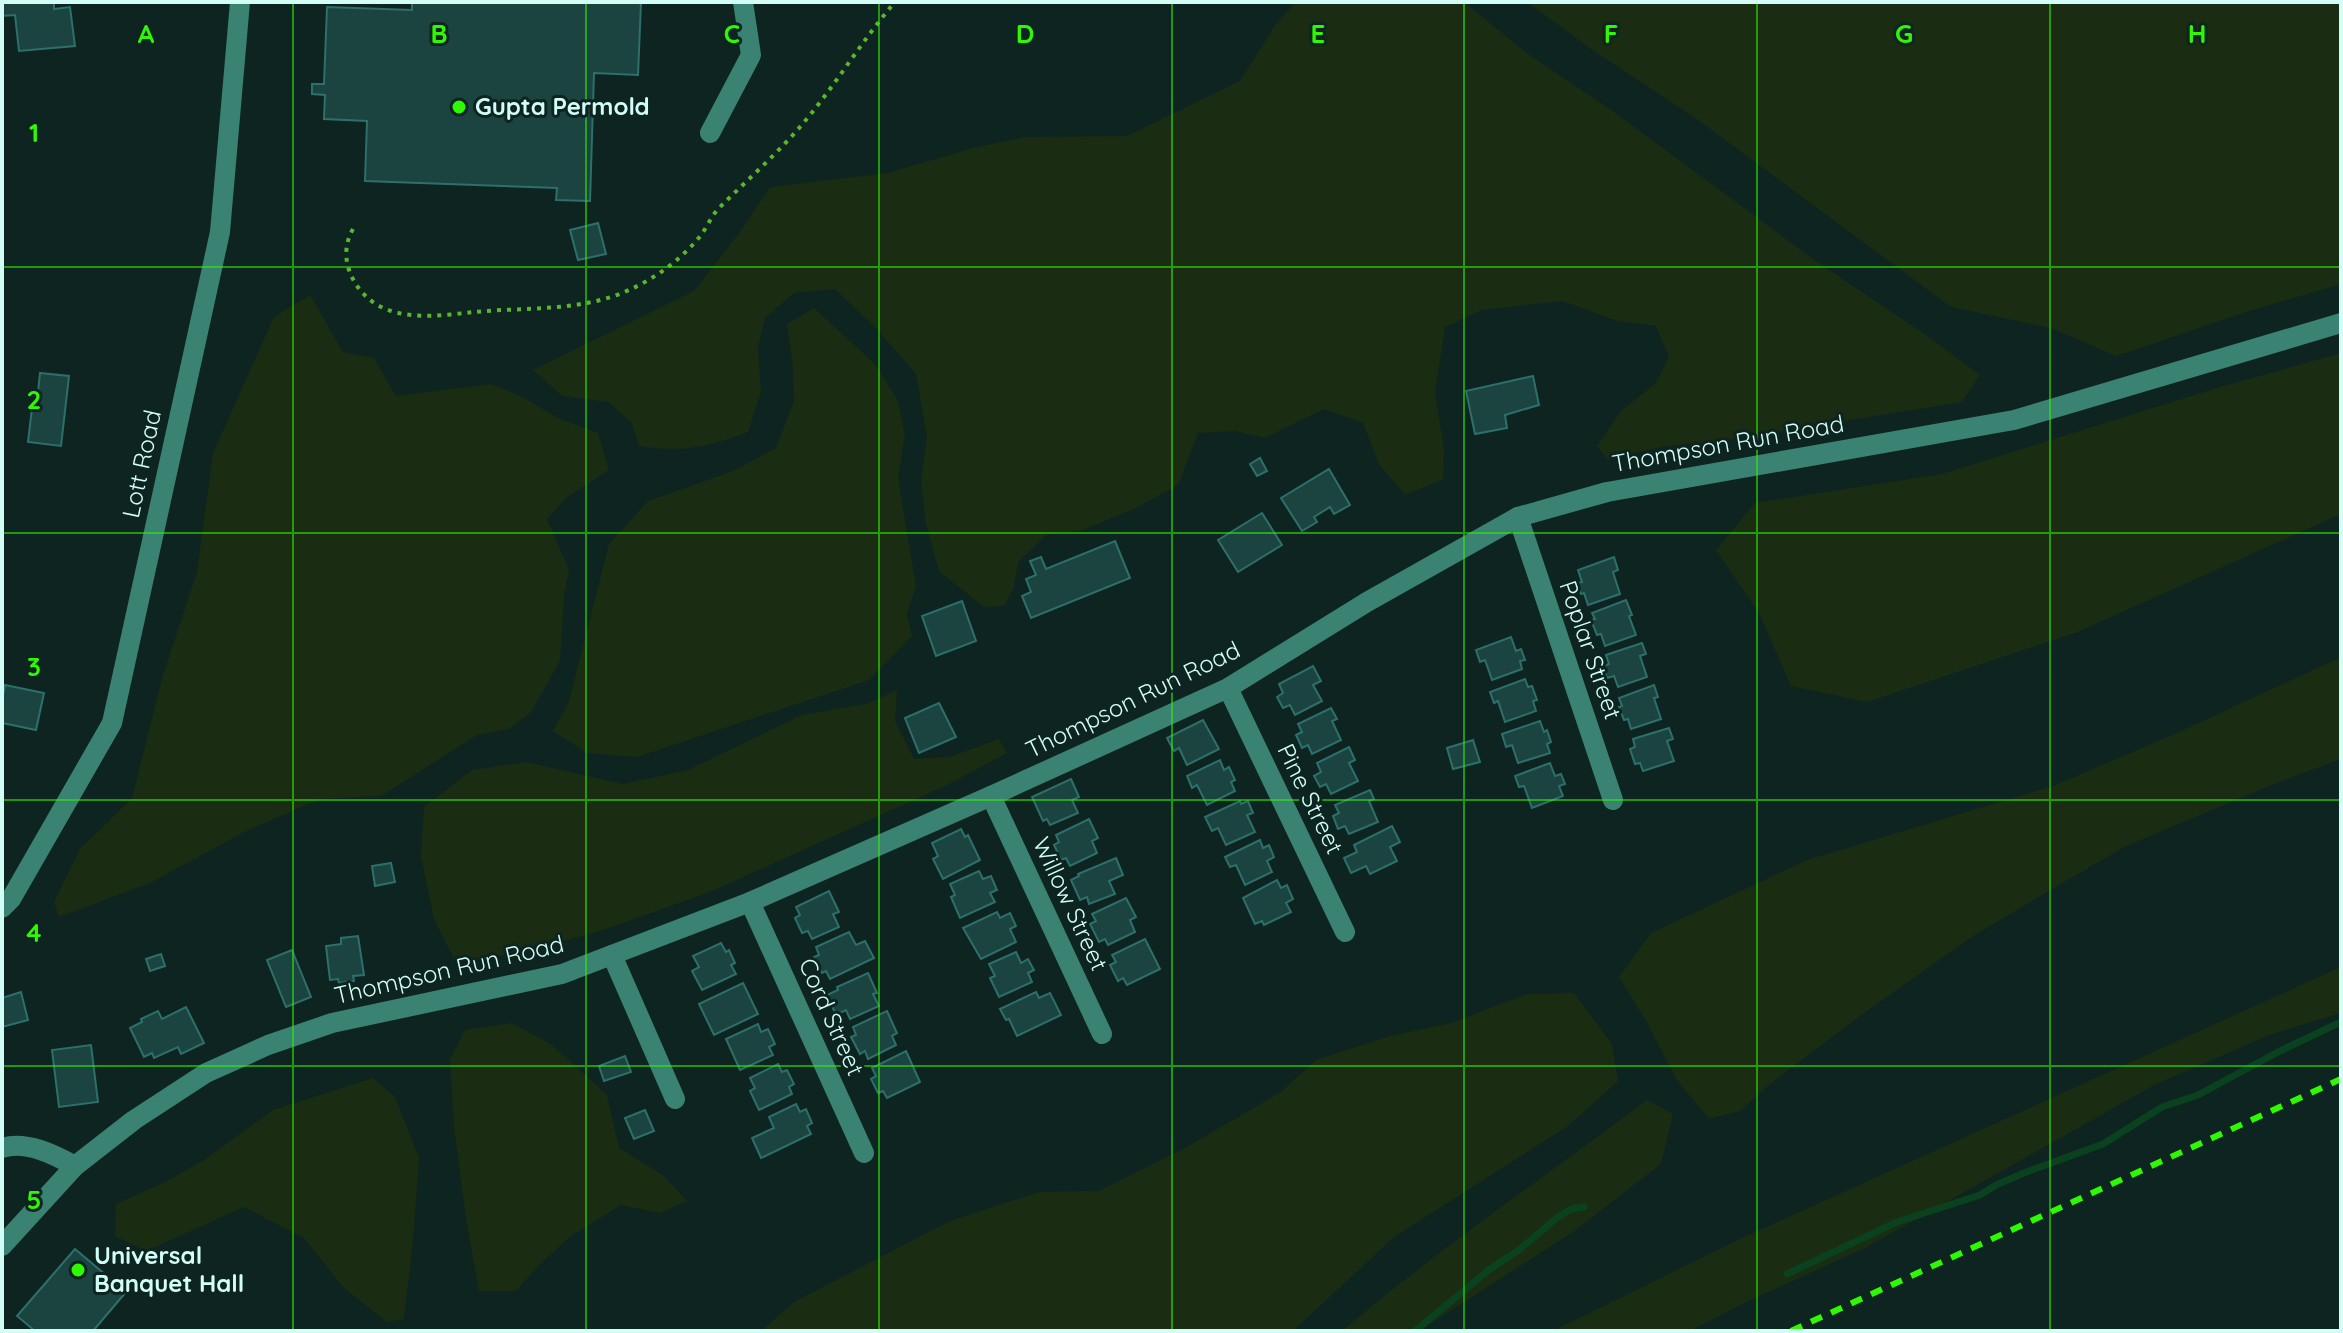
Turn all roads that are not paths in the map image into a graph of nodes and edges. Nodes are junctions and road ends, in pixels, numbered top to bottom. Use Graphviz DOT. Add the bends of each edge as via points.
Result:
graph roads {
  1 [pos="240,2"];
  2 [pos="743,2"];
  3 [pos="710,133"];
  4 [pos="2341,323"];
  5 [pos="1518,517"];
  6 [pos="1228,688"];
  7 [pos="991,796"];
  8 [pos="1613,800"];
  9 [pos="5,901"];
  10 [pos="750,902"];
  11 [pos="1345,932"];
  12 [pos="612,955"];
  13 [pos="1102,1034"];
  14 [pos="675,1099"];
  15 [pos="2,1148"];
  16 [pos="864,1153"];
  17 [pos="75,1166"];
  18 [pos="2,1246"];
  1 -- 9 [label="street, Lott Road" via="220,232 112,723"];
  2 -- 3 [label="street" via="751,55"];
  4 -- 5 [label="street, Thompson Run Road" via="2014,420 1607,492"];
  5 -- 6 [label="street, Thompson Run Road"];
  5 -- 8 [label="street, Poplar Street"];
  6 -- 7 [label="street, Thompson Run Road"];
  6 -- 11 [label="street, Pine Street"];
  7 -- 10 [label="street, Thompson Run Road"];
  7 -- 13 [label="street, Willow Street"];
  10 -- 12 [label="street, Thompson Run Road"];
  10 -- 16 [label="street, Cord Street"];
  12 -- 14 [label="street"];
  12 -- 17 [label="street, Thompson Run Road" via="562,974 332,1023 268,1045 206,1073"];
  15 -- 17 [label="street" via="49,1151"];
  17 -- 18 [label="street, Thompson Run Road"];
}
